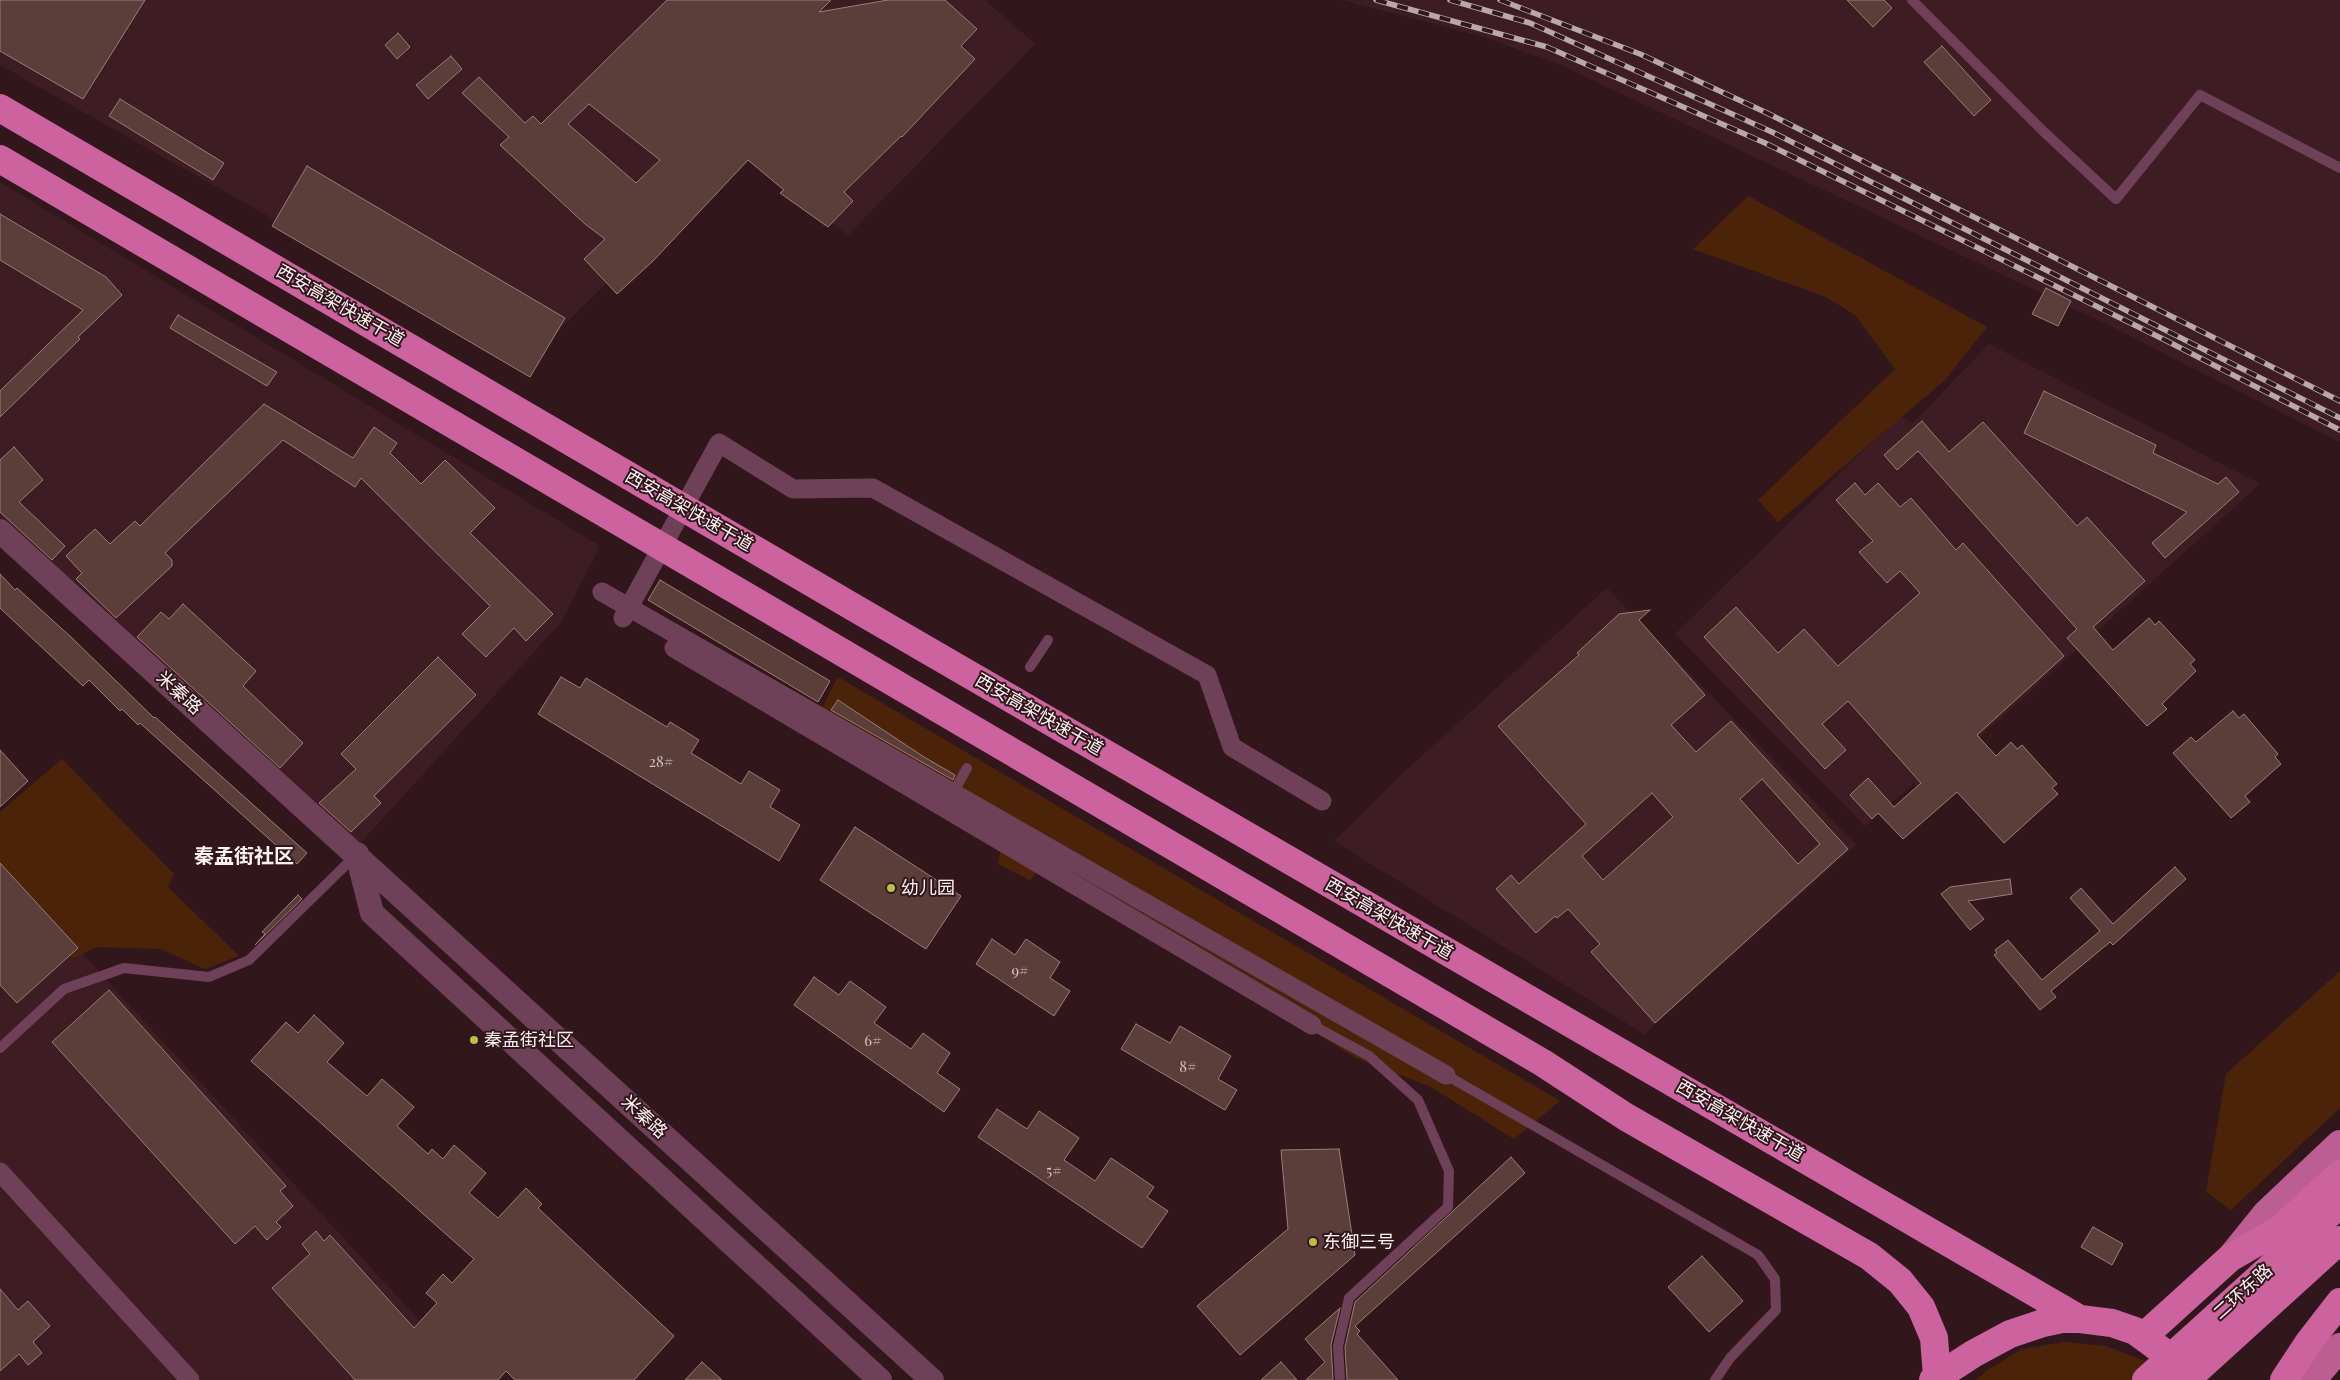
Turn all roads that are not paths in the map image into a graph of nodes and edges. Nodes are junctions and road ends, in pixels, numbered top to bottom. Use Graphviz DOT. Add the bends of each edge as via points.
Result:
graph roads {
  1 [pos="1912,0"];
  2 [pos="0,108"];
  3 [pos="0,159"];
  4 [pos="2340,168"];
  5 [pos="0,531"];
  6 [pos="599,597"];
  7 [pos="626,613"];
  8 [pos="1048,640"];
  9 [pos="1030,667"];
  10 [pos="967,768"];
  11 [pos="953,793"];
  12 [pos="1322,801"];
  13 [pos="357,854"];
  14 [pos="504,988"];
  15 [pos="479,1013"];
  16 [pos="1312,1025"];
  17 [pos="0,1048"];
  18 [pos="1446,1075"];
  19 [pos="2340,1144"];
  20 [pos="0,1172"];
  21 [pos="2340,1174"];
  22 [pos="2340,1204"];
  23 [pos="2340,1240"];
  24 [pos="2230,1258"];
  25 [pos="2340,1302"];
  26 [pos="2080,1319"];
  27 [pos="2144,1336"];
  28 [pos="2340,1347"];
  29 [pos="1935,1379"];
  30 [pos="190,1380"];
  31 [pos="880,1380"];
  32 [pos="932,1380"];
  33 [pos="1340,1380"];
  34 [pos="1715,1380"];
  35 [pos="2146,1380"];
  36 [pos="2185,1380"];
  37 [pos="2284,1380"];
  38 [pos="2312,1380"];
  1 -- 4 [label="lane" via="2116,199 2200,95"];
  2 -- 26 [label="highway, 西安高架快速干道"];
  3 -- 29 [label="highway" via="1874,1260 1912,1293 1926,1316 1934,1338"];
  5 -- 13 [label="street, 米秦路"];
  6 -- 7 [label="street"];
  7 -- 11 [label="street"];
  7 -- 12 [label="street" via="719,443 793,489 873,488 1207,675 1232,747"];
  7 -- 16 [label="street"];
  8 -- 9 [label="lane"];
  10 -- 11 [label="lane"];
  11 -- 18 [label="street"];
  13 -- 14 [label="street, 米秦路"];
  13 -- 15 [label="street, 米秦路" via="372,914"];
  13 -- 17 [label="lane" via="249,960 209,977 124,968 64,989"];
  14 -- 15 [label="street"];
  14 -- 32 [label="street, 米秦路"];
  15 -- 31 [label="street, 米秦路"];
  16 -- 33 [label="lane" via="1369,1056 1418,1100 1449,1171 1448,1207 1349,1298 1338,1346"];
  18 -- 34 [label="lane" via="1758,1255 1775,1280 1776,1310 1730,1358"];
  19 -- 24 [label="main road" via="2266,1214"];
  20 -- 30 [label="street"];
  21 -- 24 [label="highway" via="2280,1229"];
  22 -- 35 [label="highway, 二环东路"];
  23 -- 36 [label="highway, 二环东路"];
  24 -- 27 [label="highway"];
  25 -- 37 [label="highway"];
  26 -- 27 [label="highway" via="2112,1322"];
  26 -- 29 [label="highway" via="2043,1323 2010,1334"];
  27 -- 36 [label="highway" via="2161,1350"];
  28 -- 38 [label="main road"];
}
